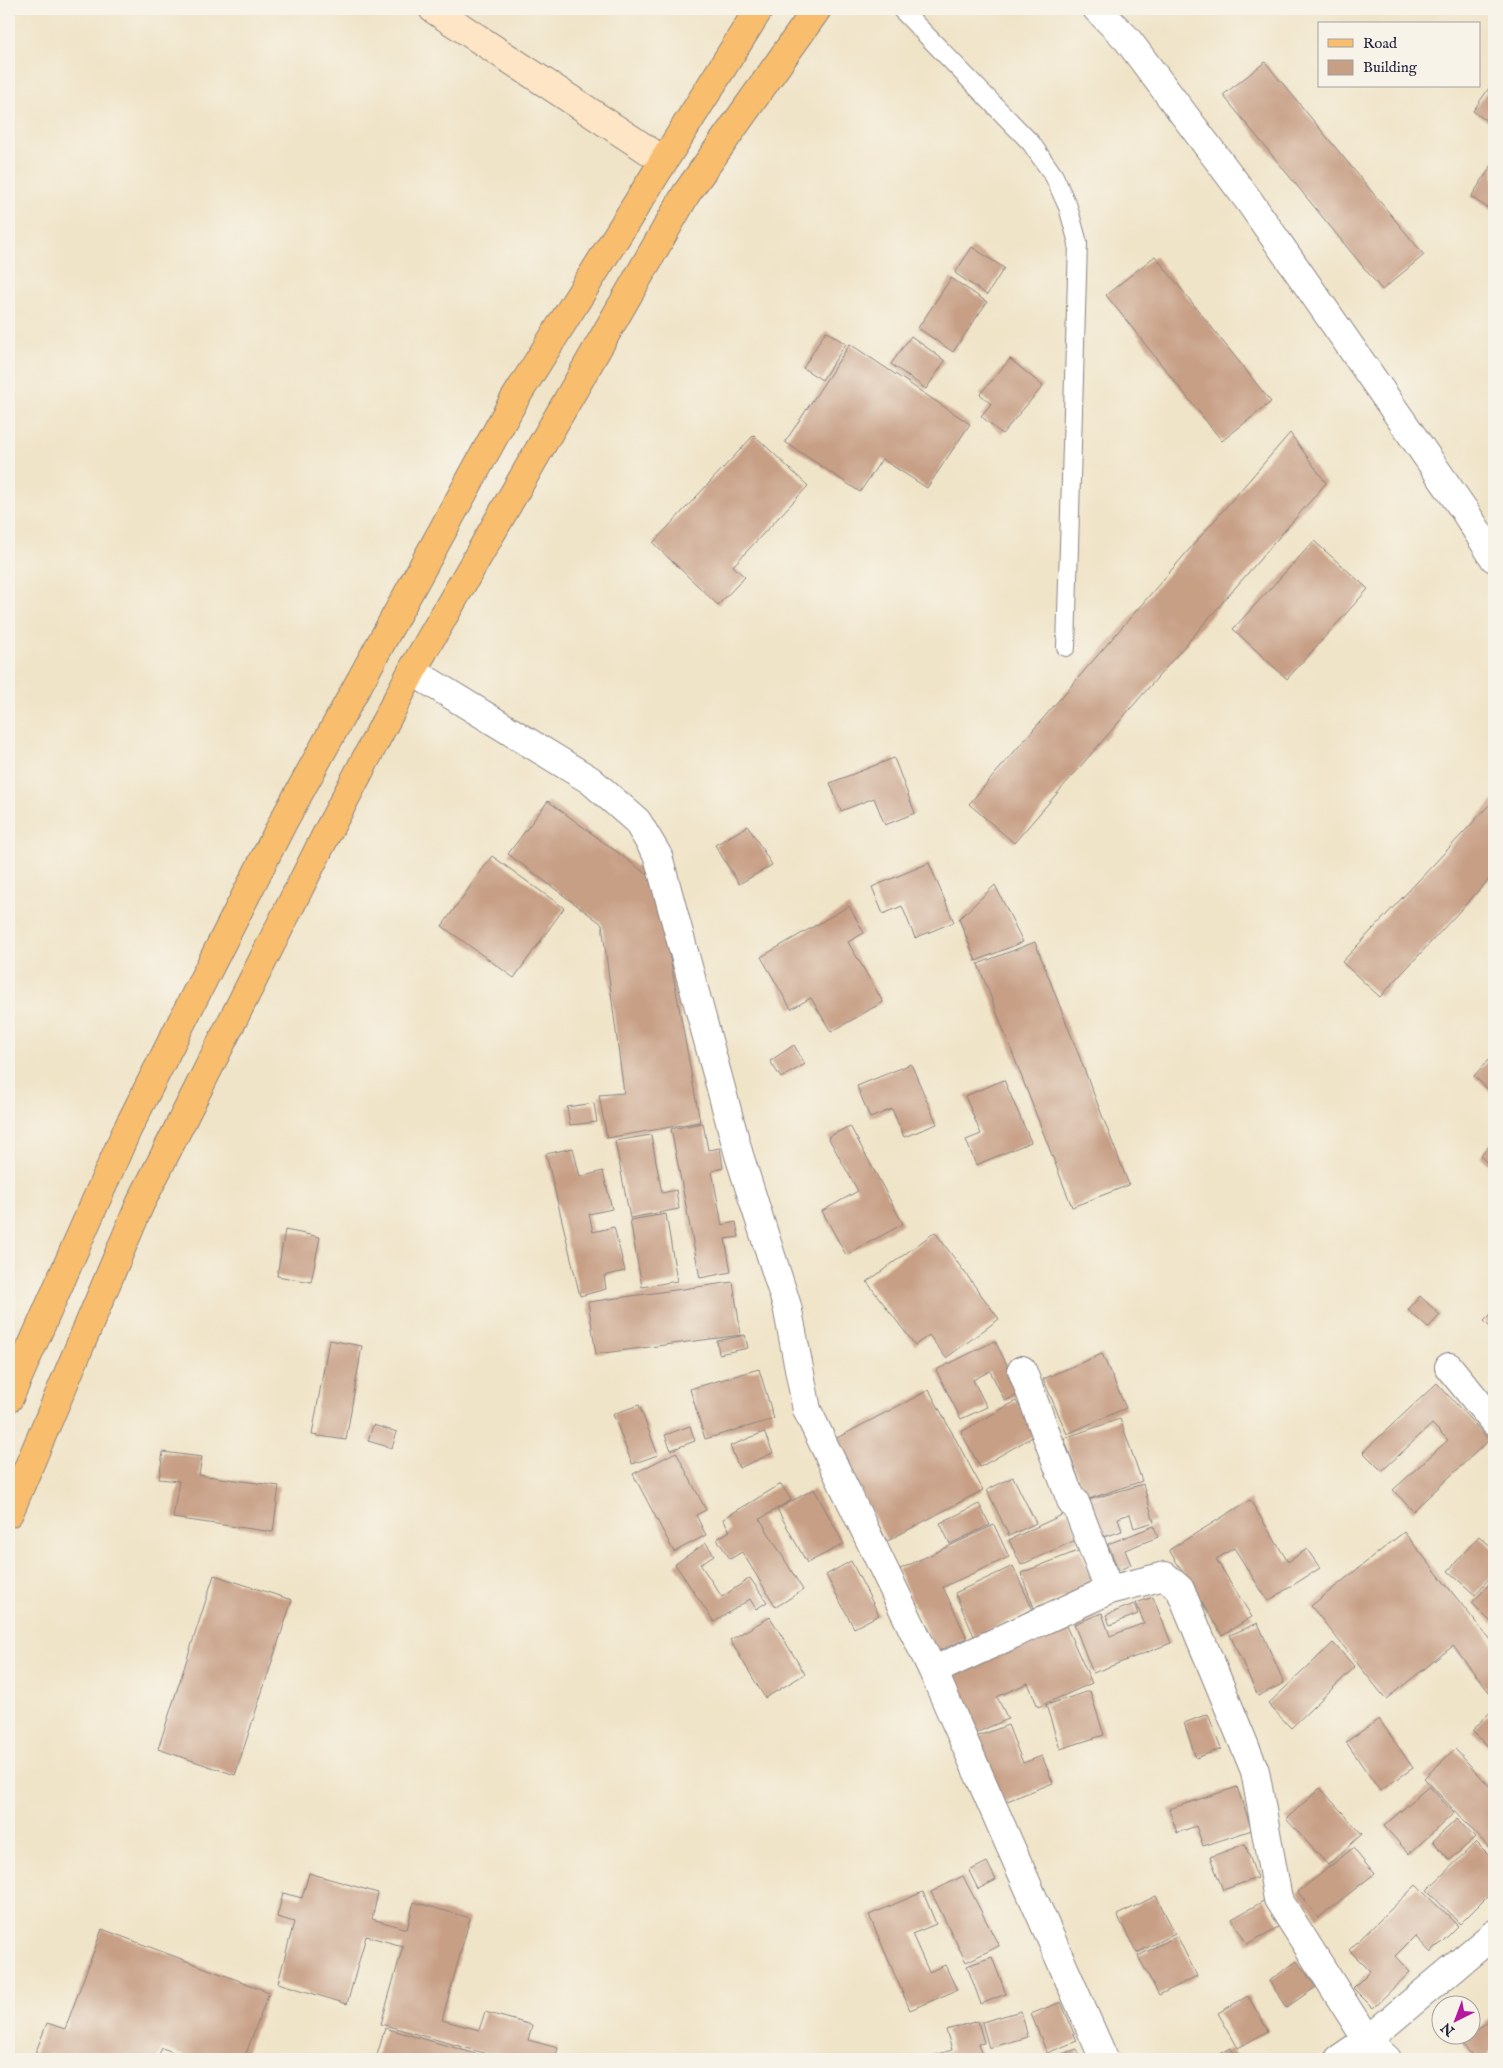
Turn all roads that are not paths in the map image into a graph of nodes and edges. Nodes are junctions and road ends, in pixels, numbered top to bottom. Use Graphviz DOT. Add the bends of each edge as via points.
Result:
graph roads {
  1 [pos="433,9"];
  2 [pos="758,9"];
  3 [pos="816,9"];
  4 [pos="901,9"];
  5 [pos="1097,9"];
  6 [pos="664,160"];
  7 [pos="1494,558"];
  8 [pos="1066,646"];
  9 [pos="412,671"];
  10 [pos="1449,1367"];
  11 [pos="1022,1370"];
  12 [pos="9,1398"];
  13 [pos="1494,1422"];
  14 [pos="9,1513"];
  15 [pos="1109,1590"];
  16 [pos="933,1671"];
  17 [pos="1494,1934"];
  18 [pos="1367,2040"];
  19 [pos="1104,2059"];
  20 [pos="1338,2059"];
  21 [pos="1387,2059"];
  1 -- 6 [label="street"];
  2 -- 6 [label="main road"];
  3 -- 9 [label="main road" via="686,194"];
  4 -- 8 [label="lane" via="1031,143 1068,207 1078,243"];
  5 -- 7 [label="street" via="1126,40 1249,201"];
  6 -- 12 [label="main road" via="514,400 283,822 127,1130"];
  9 -- 14 [label="main road" via="140,1204"];
  9 -- 16 [label="street" via="590,780 638,821 658,856 739,1155 787,1306 807,1410"];
  10 -- 13 [label="street"];
  11 -- 15 [label="street"];
  15 -- 16 [label="street"];
  15 -- 18 [label="street" via="1165,1576 1180,1589 1255,1771 1278,1899"];
  16 -- 19 [label="street"];
  17 -- 18 [label="street"];
  18 -- 20 [label="street"];
  18 -- 21 [label="street"];
}
